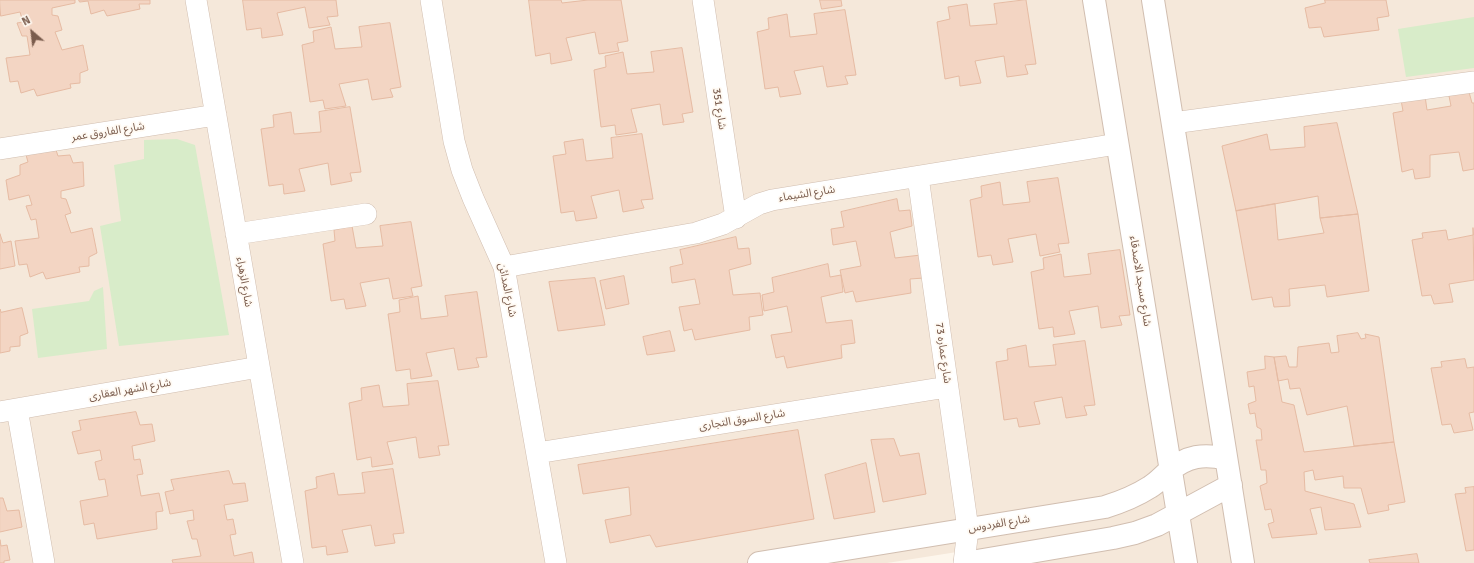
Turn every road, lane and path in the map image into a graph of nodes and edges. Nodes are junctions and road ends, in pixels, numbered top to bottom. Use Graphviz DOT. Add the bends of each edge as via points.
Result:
graph roads {
  1 [pos="196,0"];
  2 [pos="431,0"];
  3 [pos="703,0"];
  4 [pos="1094,0"];
  5 [pos="1153,0"];
  6 [pos="1474,82"];
  7 [pos="216,115"];
  8 [pos="1173,123"];
  9 [pos="1117,144"];
  10 [pos="0,149"];
  11 [pos="918,177"];
  12 [pos="366,214"];
  13 [pos="736,218"];
  14 [pos="236,234"];
  15 [pos="504,267"];
  16 [pos="259,367"];
  17 [pos="947,386"];
  18 [pos="9,410"];
  19 [pos="537,453"];
  20 [pos="1226,459"];
  21 [pos="1171,470"];
  22 [pos="1231,484"];
  23 [pos="1178,514"];
  24 [pos="968,529"];
  25 [pos="44,563"];
  26 [pos="293,563"];
  27 [pos="556,563"];
  28 [pos="759,563"];
  29 [pos="964,563"];
  30 [pos="1186,563"];
  31 [pos="1243,563"];
  1 -- 7 [label="street, شارع الزهراء"];
  2 -- 15 [label="street, شارع المدائن" via="454,141 473,198"];
  3 -- 13 [label="street, شارع 351"];
  4 -- 9 [label="street, شارع مسجد الاصدقاء"];
  5 -- 8 [label="street"];
  6 -- 8 [label="street"];
  7 -- 10 [label="street, شارع الفاروق عمر"];
  7 -- 14 [label="street, شارع الزهراء"];
  8 -- 20 [label="street"];
  9 -- 11 [label="street, شارع الشيماء"];
  9 -- 21 [label="street, شارع مسجد الاصدقاء"];
  11 -- 13 [label="street, شارع الشيماء" via="772,200 753,207"];
  11 -- 17 [label="street, شارع عماره 73"];
  12 -- 14 [label="street"];
  13 -- 15 [label="street, شارع الشيماء" via="696,233"];
  14 -- 16 [label="street, شارع الزهراء"];
  15 -- 19 [label="street, شارع المدائن"];
  16 -- 18 [label="street, شارع الشهر العقارى"];
  16 -- 26 [label="street, شارع الزهراء"];
  17 -- 19 [label="street, شارع السوق التجارى"];
  17 -- 24 [label="street, شارع عماره 73"];
  18 -- 25 [label="street"];
  19 -- 27 [label="street, شارع المدائن"];
  20 -- 21 [label="street, شارع الفردوس" via="1214,455 1198,456 1183,461"];
  20 -- 22 [label="street"];
  21 -- 23 [label="street, شارع مسجد الاصدقاء"];
  21 -- 24 [label="street, شارع الفردوس" via="1129,499 1105,507"];
  22 -- 23 [label="street"];
  22 -- 31 [label="street"];
  23 -- 29 [label="street" via="1135,533"];
  23 -- 30 [label="street, شارع مسجد الاصدقاء"];
  24 -- 28 [label="street, شارع الفردوس"];
  24 -- 29 [label="street, شارع عماره 73"];
}
